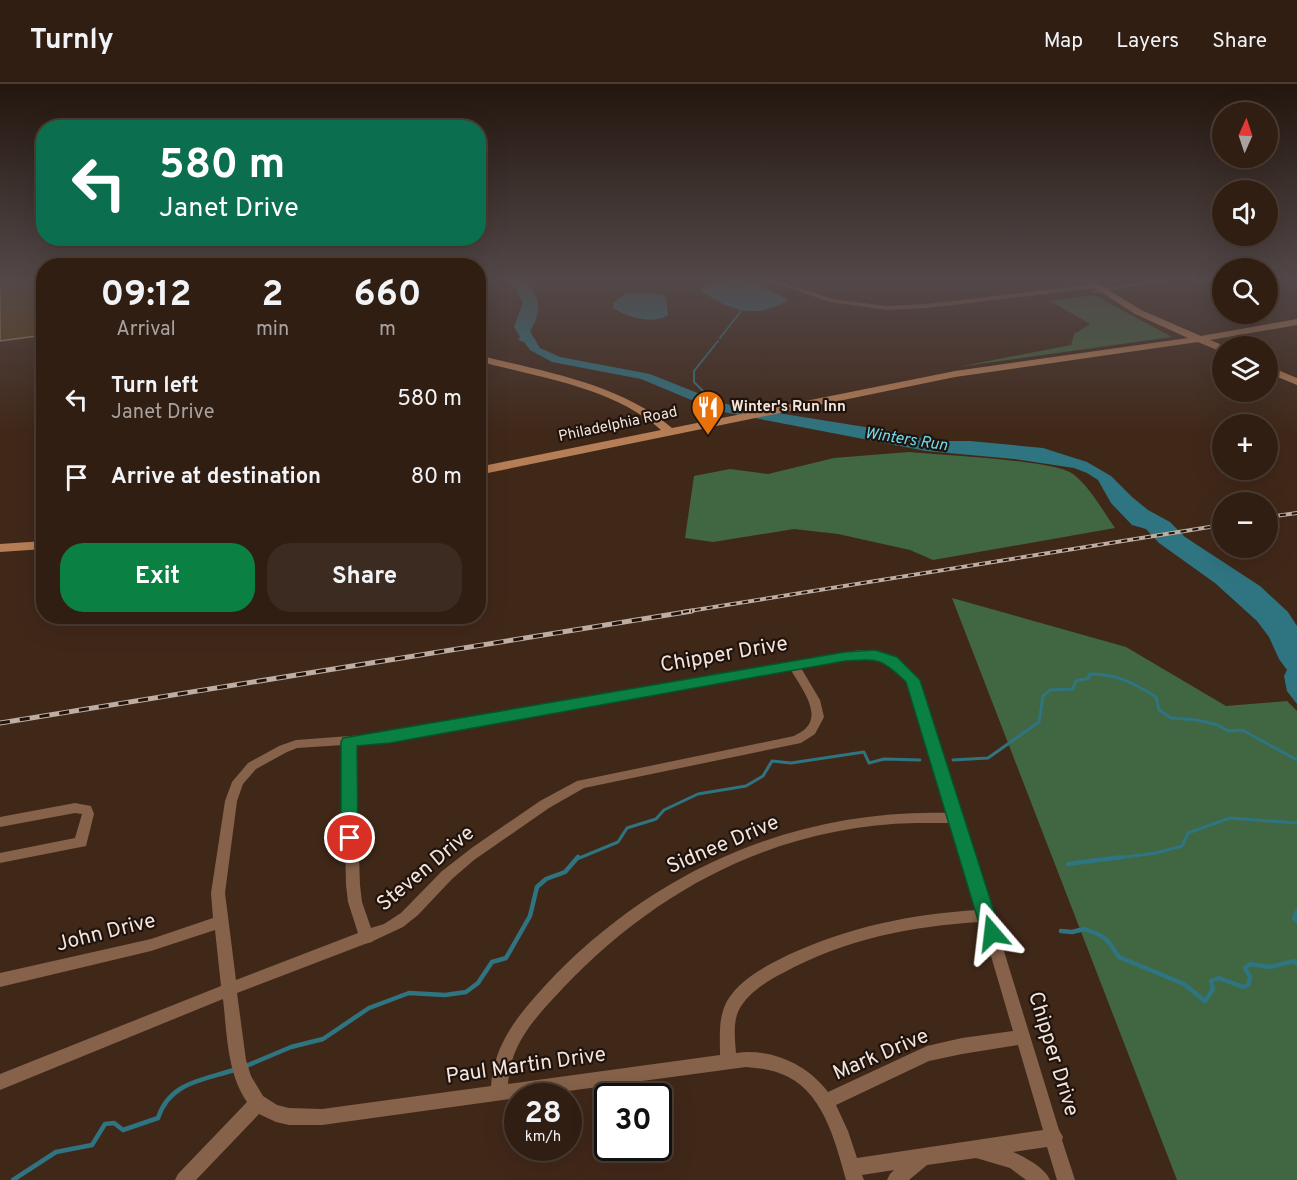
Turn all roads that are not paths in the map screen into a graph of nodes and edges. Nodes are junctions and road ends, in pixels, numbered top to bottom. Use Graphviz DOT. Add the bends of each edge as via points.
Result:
graph roads {
  1 [pos="1180,330"];
  2 [pos="1251,330"];
  3 [pos="1200,339"];
  4 [pos="1212,344"];
  5 [pos="486,360"];
  6 [pos="1278,373"];
  7 [pos="1297,382"];
  8 [pos="668,431"];
  9 [pos="486,469"];
  10 [pos="36,546"];
  11 [pos="0,548"];
  12 [pos="794,666"];
  13 [pos="349,742"];
  14 [pos="957,818"];
  15 [pos="0,822"];
  16 [pos="0,858"];
  17 [pos="986,916"];
  18 [pos="221,922"];
  19 [pos="367,938"];
  20 [pos="0,980"];
  21 [pos="228,989"];
  22 [pos="1024,1037"];
  23 [pos="728,1060"];
  24 [pos="0,1082"];
  25 [pos="499,1092"];
  26 [pos="826,1101"];
  27 [pos="257,1104"];
  28 [pos="1055,1137"];
  29 [pos="975,1149"];
  30 [pos="925,1157"];
  31 [pos="853,1174"];
  32 [pos="184,1180"];
  33 [pos="896,1180"];
  34 [pos="1041,1180"];
  35 [pos="1066,1180"];
  1 -- 3 [label="main road"];
  2 -- 3 [label="main road, Philadelphia Road"];
  3 -- 4 [label="main road"];
  3 -- 8 [label="main road, Philadelphia Road" via="954,374"];
  5 -- 8 [label="main road" via="619,400 648,414"];
  6 -- 7 [label="main road"];
  8 -- 9 [label="main road, Philadelphia Road"];
  10 -- 11 [label="main road"];
  12 -- 13 [label="street, Chipper Drive"];
  12 -- 14 [label="street, Chipper Drive" via="859,654 884,657 901,666 912,680"];
  12 -- 19 [label="street, Steven Drive" via="814,700 818,717 803,736 789,743 580,784 461,862 402,922"];
  13 -- 18 [label="street, Chipper Drive" via="296,744 271,753 243,775 231,801 219,893"];
  13 -- 19 [label="street" via="352,885"];
  14 -- 17 [label="street, Chipper Drive"];
  14 -- 25 [label="street, Sidnee Drive" via="874,820 825,828 739,856 670,890 600,942 529,1013 510,1039"];
  15 -- 16 [label="street" via="75,808 88,814 81,842"];
  17 -- 22 [label="street, Chipper Drive"];
  17 -- 23 [label="street" via="920,920 877,928 808,952 776,968 750,986 733,1006"];
  18 -- 20 [label="street, John Drive" via="151,945"];
  18 -- 21 [label="street, Chipper Drive"];
  19 -- 21 [label="street, Steven Drive"];
  21 -- 24 [label="street, Steven Drive"];
  21 -- 27 [label="street" via="243,1081"];
  22 -- 26 [label="street, Mark Drive" via="927,1054"];
  22 -- 28 [label="street, Chipper Drive"];
  23 -- 25 [label="street, Paul Martin Drive"];
  23 -- 26 [label="street, Paul Martin Drive" via="746,1059 786,1067 810,1082"];
  25 -- 27 [label="street, Paul Martin Drive" via="322,1117 286,1116"];
  26 -- 31 [label="street, Paul Martin Drive"];
  27 -- 32 [label="street"];
  28 -- 29 [label="street"];
  28 -- 35 [label="street, Chipper Drive"];
  29 -- 30 [label="street"];
  29 -- 34 [label="street" via="1014,1161"];
  30 -- 31 [label="street"];
  30 -- 33 [label="street"];
}
